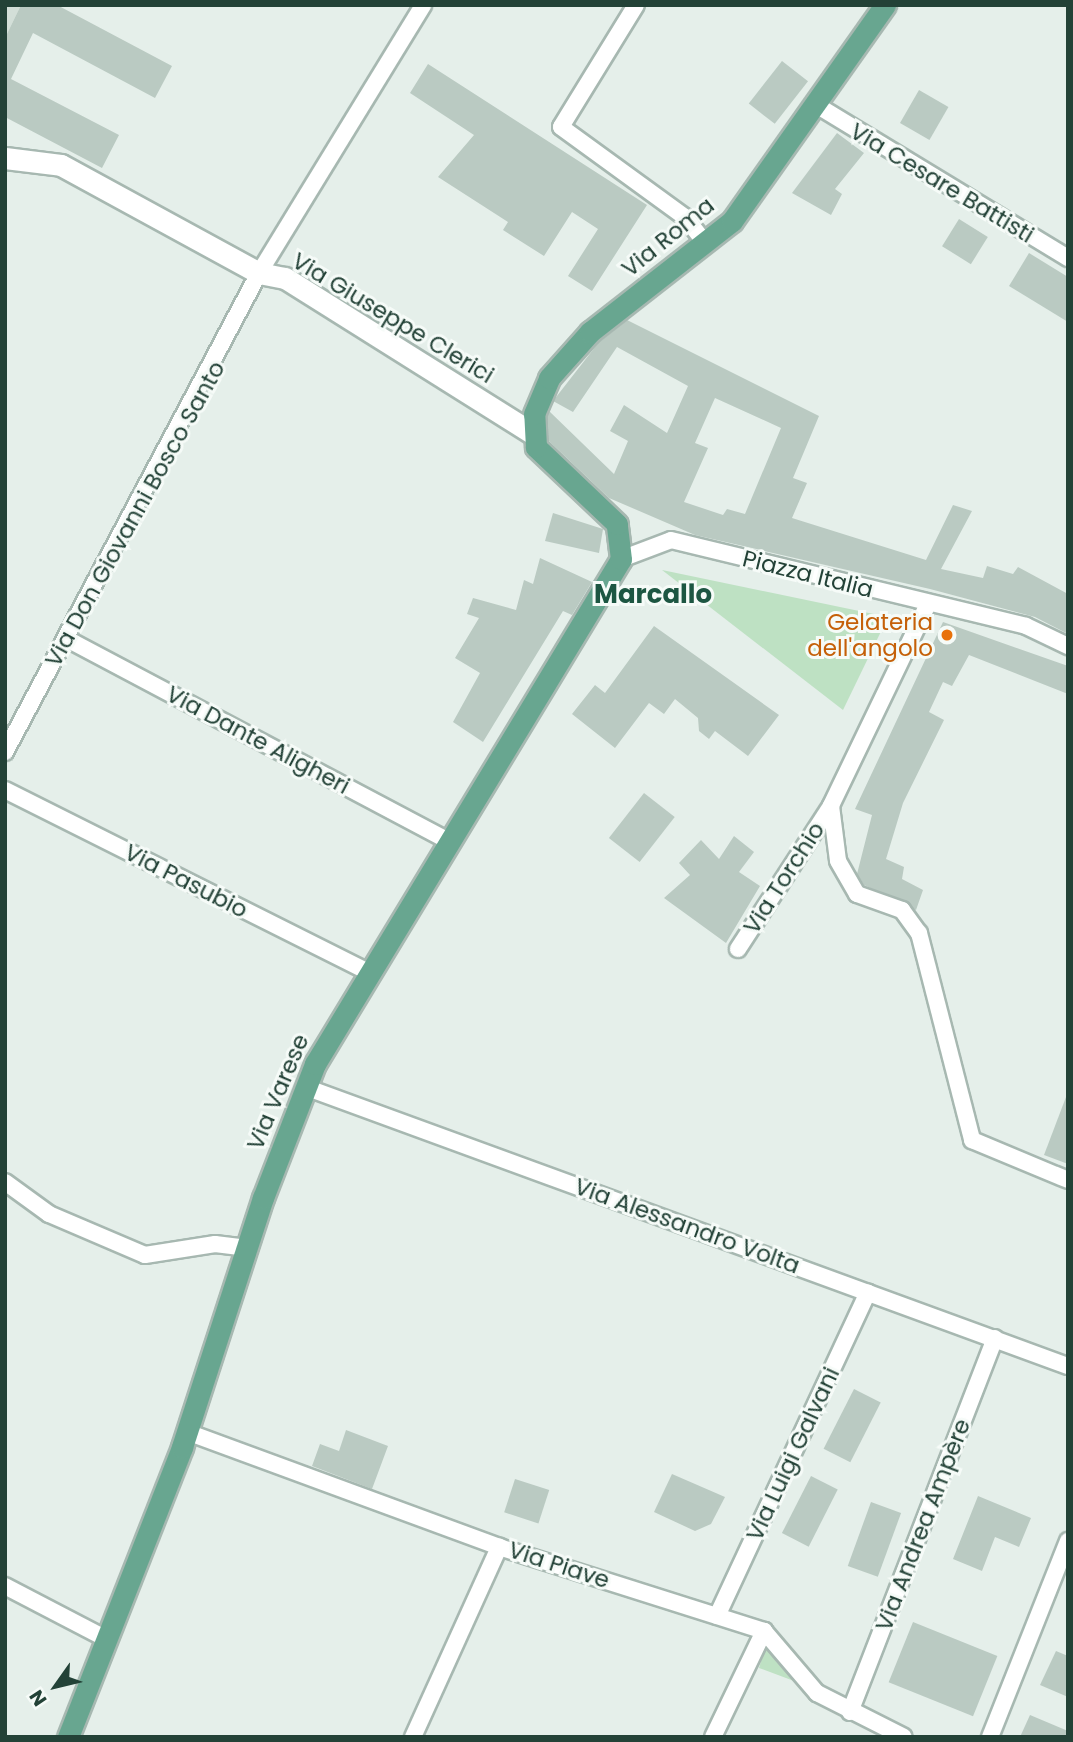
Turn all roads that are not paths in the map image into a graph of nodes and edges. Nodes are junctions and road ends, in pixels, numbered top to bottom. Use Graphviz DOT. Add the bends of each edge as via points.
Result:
graph roads {
  1 [pos="423,5"];
  2 [pos="636,5"];
  3 [pos="886,5"];
  4 [pos="818,106"];
  5 [pos="5,159"];
  6 [pos="705,244"];
  7 [pos="1068,258"];
  8 [pos="259,273"];
  9 [pos="532,433"];
  10 [pos="621,559"];
  11 [pos="928,604"];
  12 [pos="67,639"];
  13 [pos="1068,646"];
  14 [pos="5,752"];
  15 [pos="5,790"];
  16 [pos="831,806"];
  17 [pos="449,841"];
  18 [pos="738,949"];
  19 [pos="367,971"];
  20 [pos="305,1087"];
  21 [pos="1068,1180"];
  22 [pos="5,1182"];
  23 [pos="246,1248"];
  24 [pos="868,1292"];
  25 [pos="995,1338"];
  26 [pos="1068,1366"];
  27 [pos="187,1432"];
  28 [pos="1068,1541"];
  29 [pos="499,1546"];
  30 [pos="5,1586"];
  31 [pos="717,1616"];
  32 [pos="764,1631"];
  33 [pos="107,1639"];
  34 [pos="850,1712"];
  35 [pos="68,1737"];
  36 [pos="413,1737"];
  37 [pos="713,1737"];
  38 [pos="904,1737"];
  39 [pos="990,1737"];
  1 -- 8 [label="street, Via Don Giovanni Bosco Santo"];
  2 -- 6 [label="street" via="561,127 685,217"];
  3 -- 4 [label="main road, Via Roma"];
  4 -- 6 [label="main road, Via Roma" via="732,221"];
  4 -- 7 [label="street, Via Cesare Battisti"];
  5 -- 8 [label="street, Via Giuseppe Clerici" via="61,165"];
  6 -- 9 [label="main road, Via Roma" via="579,343 549,378"];
  8 -- 9 [label="street, Via Giuseppe Clerici" via="285,278"];
  8 -- 12 [label="street, Via Don Giovanni Bosco Santo"];
  9 -- 10 [label="main road, Via Giuseppe Clerici" via="546,460 622,533"];
  10 -- 11 [label="street, Piazza Italia" via="671,540"];
  10 -- 17 [label="main road, Via Varese"];
  11 -- 13 [label="street, Piazza Italia" via="1026,626"];
  11 -- 16 [label="street"];
  12 -- 14 [label="street, Via Don Giovanni Bosco Santo"];
  12 -- 17 [label="street, Via Dante Aligheri"];
  15 -- 19 [label="street, Via Pasubio"];
  16 -- 18 [label="street, Via Torchio"];
  16 -- 21 [label="street" via="838,861 857,894 902,910 919,933 972,1140"];
  17 -- 19 [label="main road, Via Varese"];
  19 -- 20 [label="main road, Via Varese"];
  20 -- 23 [label="main road, Via Varese"];
  20 -- 24 [label="street, Via Alessandro Volta"];
  22 -- 23 [label="street" via="49,1214 145,1255 215,1244"];
  23 -- 27 [label="main road, Via Varese"];
  24 -- 25 [label="street, Via Alessandro Volta"];
  24 -- 31 [label="street, Via Luigi Galvani"];
  25 -- 26 [label="street, Via Alessandro Volta"];
  25 -- 34 [label="street, Via Andrea Ampère"];
  27 -- 29 [label="street, Via Piave"];
  27 -- 33 [label="main road, Via Varese"];
  28 -- 39 [label="street"];
  29 -- 31 [label="street, Via Piave"];
  29 -- 36 [label="street"];
  30 -- 33 [label="street"];
  31 -- 32 [label="street, Via Piave"];
  32 -- 34 [label="street" via="817,1693"];
  32 -- 37 [label="street"];
  33 -- 35 [label="main road, Via Varese"];
  34 -- 38 [label="street"];
}
